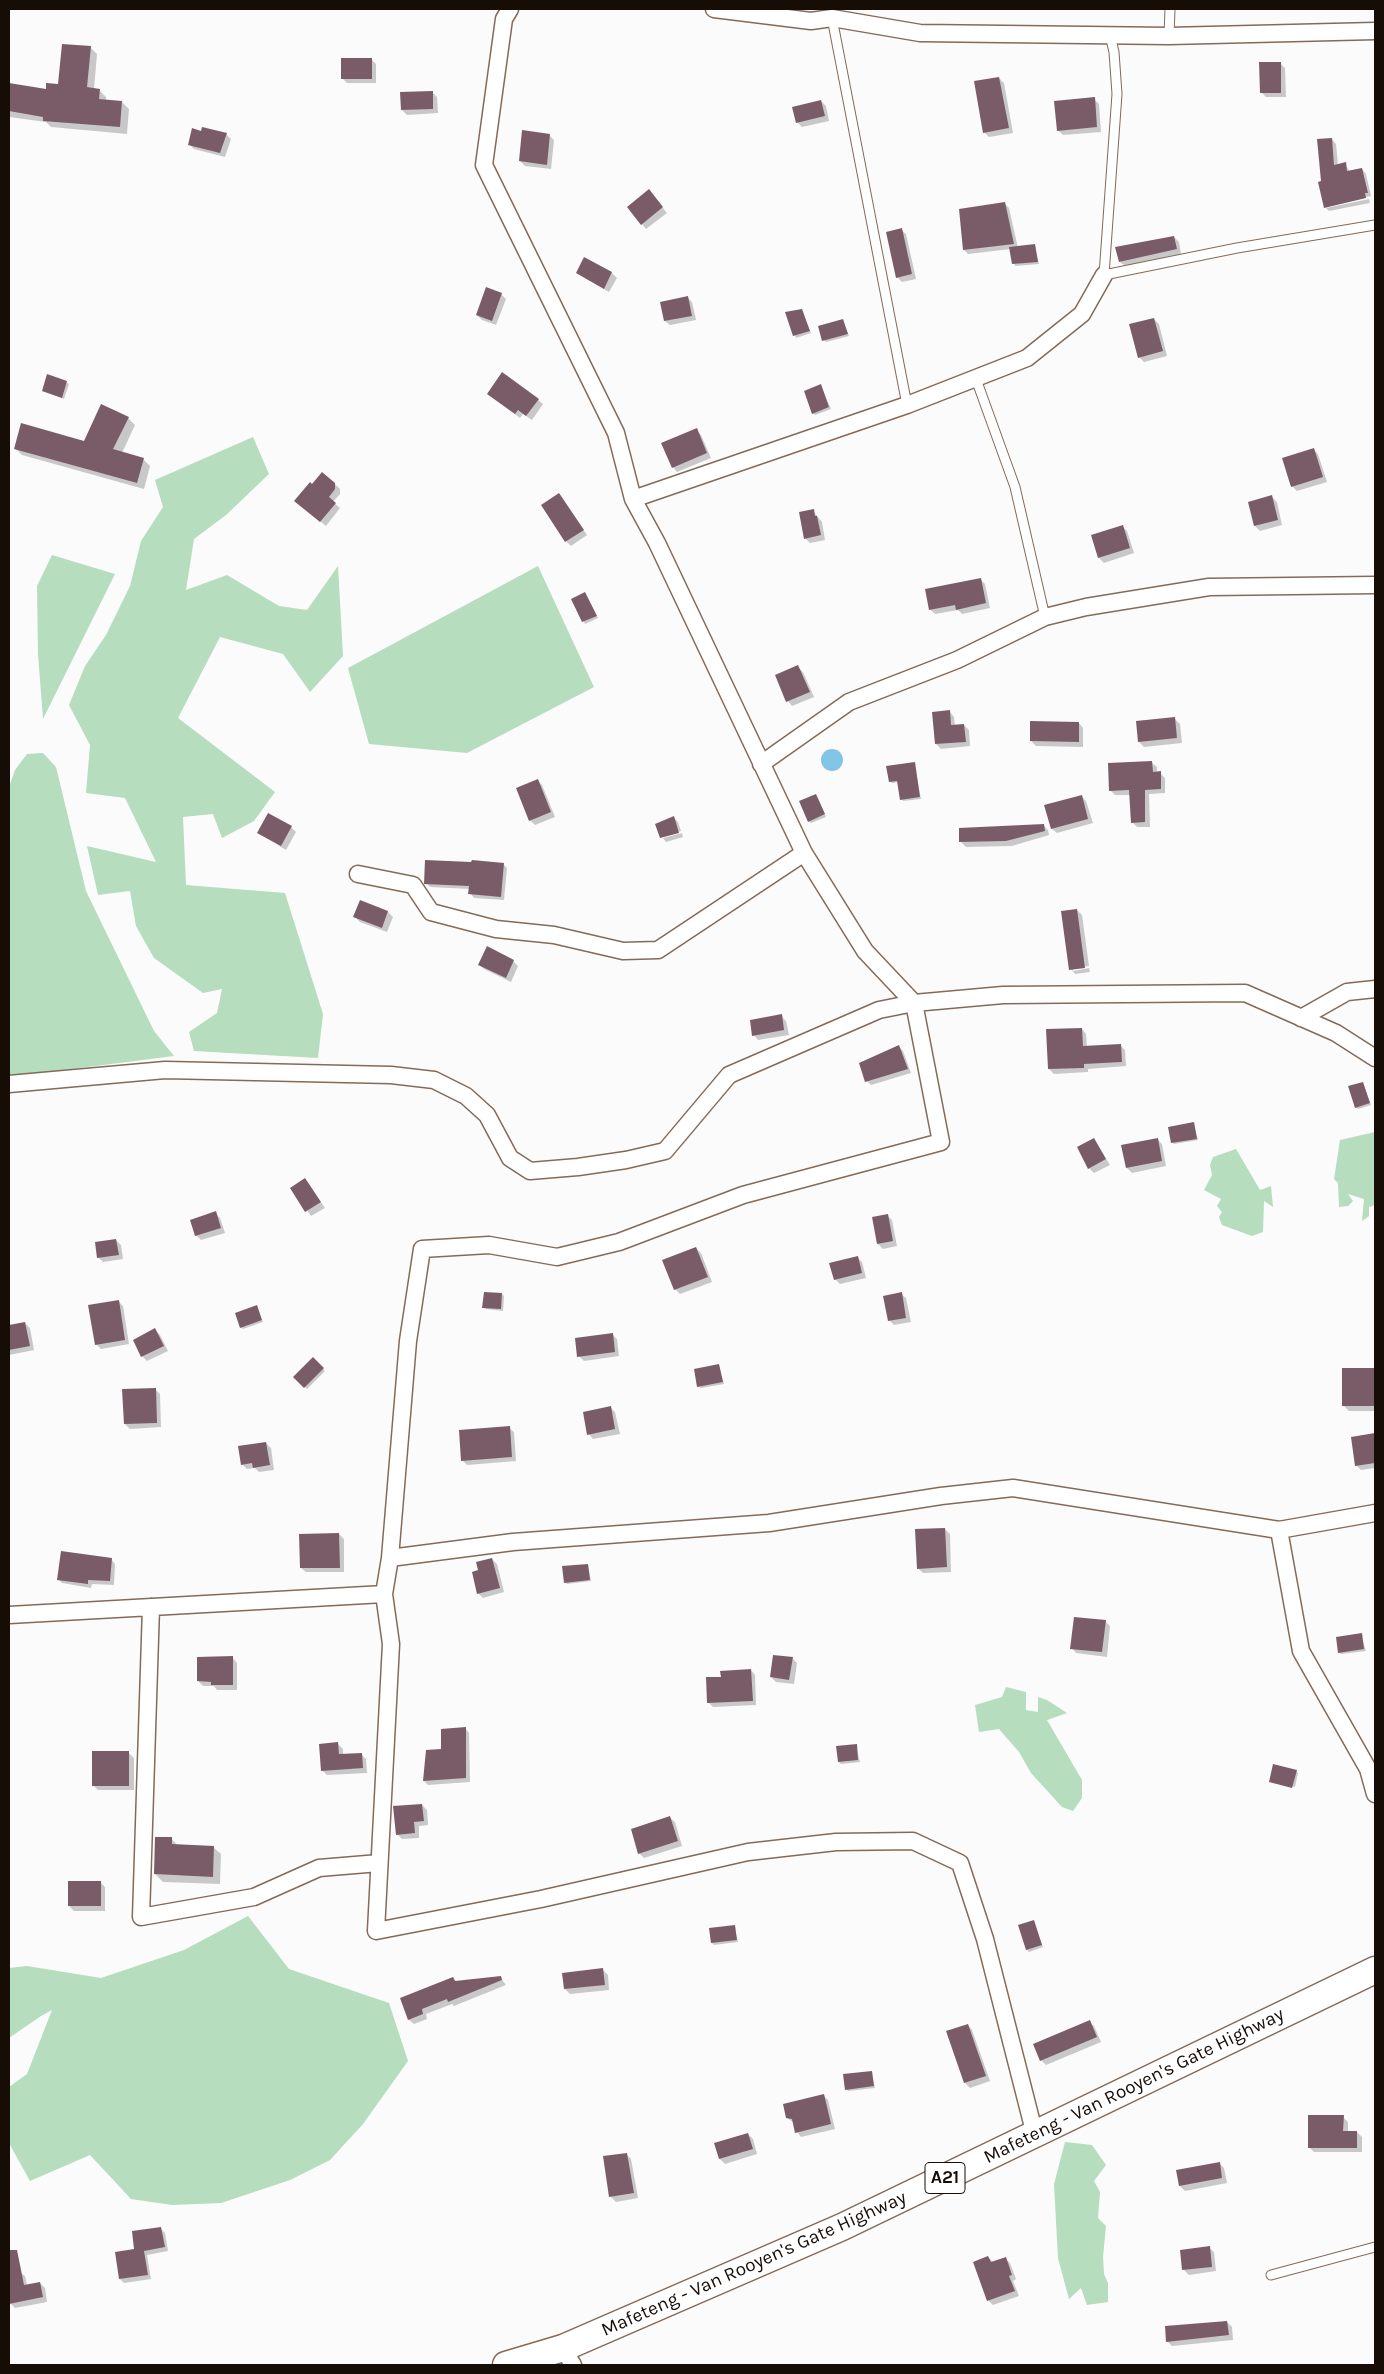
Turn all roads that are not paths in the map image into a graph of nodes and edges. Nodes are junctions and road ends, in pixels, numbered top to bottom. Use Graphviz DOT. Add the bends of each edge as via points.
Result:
graph roads {
  1 [pos="510,9"];
  2 [pos="714,9"];
  3 [pos="1170,9"];
  4 [pos="832,18"];
  5 [pos="1375,31"];
  6 [pos="1110,35"];
  7 [pos="1169,36"];
  8 [pos="1375,225"];
  9 [pos="1104,275"];
  10 [pos="976,379"];
  11 [pos="907,405"];
  12 [pos="633,499"];
  13 [pos="1375,584"];
  14 [pos="1045,617"];
  15 [pos="761,764"];
  16 [pos="804,853"];
  17 [pos="358,874"];
  18 [pos="1375,989"];
  19 [pos="914,1003"];
  20 [pos="1301,1018"];
  21 [pos="1375,1058"];
  22 [pos="12,1086"];
  23 [pos="1375,1513"];
  24 [pos="1278,1530"];
  25 [pos="390,1558"];
  26 [pos="384,1594"];
  27 [pos="151,1607"];
  28 [pos="9,1615"];
  29 [pos="1375,1794"];
  30 [pos="379,1863"];
  31 [pos="1375,1970"];
  32 [pos="1035,2135"];
  33 [pos="1375,2248"];
  34 [pos="1271,2276"];
  35 [pos="568,2356"];
  36 [pos="506,2365"];
  1 -- 12 [label="street" via="504,19 484,165 616,432"];
  2 -- 4 [label="street" via="811,21"];
  3 -- 7 [label="lane"];
  4 -- 6 [label="street" via="920,33"];
  4 -- 11 [label="lane"];
  5 -- 7 [label="street"];
  6 -- 7 [label="street"];
  6 -- 9 [label="lane" via="1117,94"];
  8 -- 9 [label="lane"];
  9 -- 10 [label="street" via="1082,314 1027,358"];
  10 -- 11 [label="street"];
  10 -- 14 [label="lane" via="1015,487"];
  11 -- 12 [label="street"];
  12 -- 15 [label="street"];
  13 -- 14 [label="street" via="1209,587"];
  14 -- 15 [label="street" via="957,660 849,702"];
  15 -- 16 [label="street"];
  16 -- 17 [label="street" via="658,950 623,951 554,935 496,929 432,912 413,885"];
  16 -- 19 [label="street" via="865,951"];
  18 -- 20 [label="street" via="1347,992"];
  19 -- 20 [label="street" via="1003,995 1245,994"];
  19 -- 22 [label="street" via="879,1010 729,1075 665,1151 626,1160 549,1170 530,1171 510,1158 488,1114 466,1096 434,1080 391,1074 165,1070 82,1076"];
  19 -- 25 [label="street" via="941,1142 742,1195 620,1242 557,1257 489,1245 422,1249 408,1341"];
  20 -- 21 [label="street" via="1336,1033"];
  23 -- 24 [label="street"];
  24 -- 25 [label="street" via="1013,1488 769,1523 513,1542"];
  24 -- 29 [label="street" via="1301,1652 1368,1769"];
  25 -- 26 [label="street"];
  26 -- 27 [label="street"];
  26 -- 30 [label="street" via="391,1644"];
  27 -- 28 [label="street"];
  27 -- 30 [label="street" via="141,1917 254,1897 319,1868"];
  30 -- 32 [label="street" via="376,1931 541,1899 748,1852 836,1842 912,1841 960,1863 985,1939"];
  31 -- 32 [label="main road, Mafeteng - Van Rooyen's Gate Highway / A21"];
  32 -- 35 [label="main road, Mafeteng - Van Rooyen's Gate Highway / A21"];
  33 -- 34 [label="lane"];
  35 -- 36 [label="main road, Mafeteng - Van Rooyen's Gate Highway / A21"];
}
